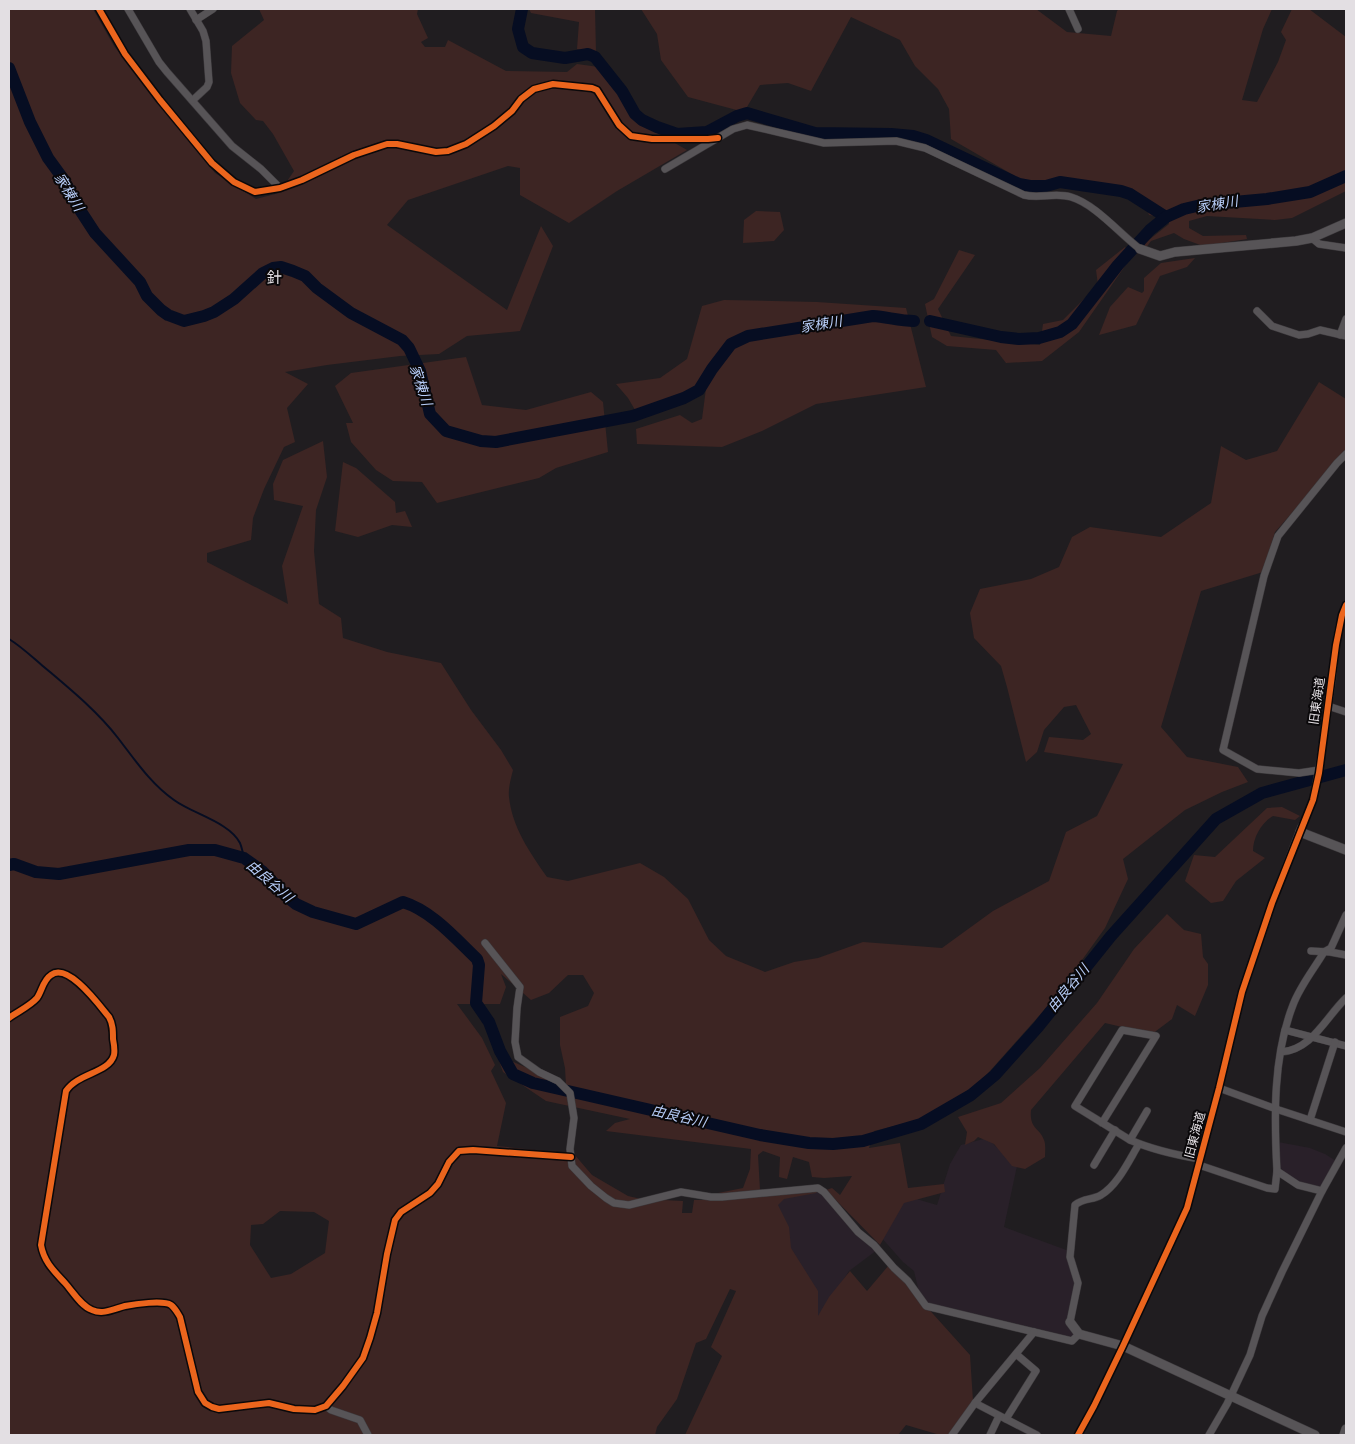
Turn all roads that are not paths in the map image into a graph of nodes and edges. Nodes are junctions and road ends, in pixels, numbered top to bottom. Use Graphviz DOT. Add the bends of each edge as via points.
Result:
graph roads {
  1 [pos="99,9"];
  2 [pos="128,9"];
  3 [pos="190,9"];
  4 [pos="214,9"];
  5 [pos="1068,9"];
  6 [pos="196,20"];
  7 [pos="1078,29"];
  8 [pos="193,100"];
  9 [pos="718,138"];
  10 [pos="665,169"];
  11 [pos="280,188"];
  12 [pos="1346,223"];
  13 [pos="1312,238"];
  14 [pos="1136,247"];
  15 [pos="1346,248"];
  16 [pos="1258,311"];
  17 [pos="1346,319"];
  18 [pos="1343,336"];
  19 [pos="1346,454"];
  20 [pos="1346,605"];
  21 [pos="1344,617"];
  22 [pos="1328,706"];
  23 [pos="1346,712"];
  24 [pos="1319,771"];
  25 [pos="1313,800"];
  26 [pos="1301,830"];
  27 [pos="1346,850"];
  28 [pos="1346,915"];
  29 [pos="485,943"];
  30 [pos="1311,950"];
  31 [pos="1324,952"];
  32 [pos="1346,955"];
  33 [pos="1346,998"];
  34 [pos="9,1018"];
  35 [pos="1285,1030"];
  36 [pos="1313,1037"];
  37 [pos="1335,1042"];
  38 [pos="1346,1046"];
  39 [pos="1281,1052"];
  40 [pos="1218,1088"];
  41 [pos="1275,1109"];
  42 [pos="1147,1111"];
  43 [pos="1310,1120"];
  44 [pos="1102,1123"];
  45 [pos="1345,1129"];
  46 [pos="1115,1130"];
  47 [pos="1130,1140"];
  48 [pos="1139,1144"];
  49 [pos="1346,1148"];
  50 [pos="570,1157"];
  51 [pos="1199,1162"];
  52 [pos="1094,1165"];
  53 [pos="1277,1171"];
  54 [pos="1322,1192"];
  55 [pos="1070,1322"];
  56 [pos="1034,1332"];
  57 [pos="1079,1334"];
  58 [pos="1123,1346"];
  59 [pos="1016,1354"];
  60 [pos="1230,1396"];
  61 [pos="975,1403"];
  62 [pos="326,1406"];
  63 [pos="1002,1417"];
  64 [pos="1346,1429"];
  65 [pos="368,1435"];
  66 [pos="952,1435"];
  67 [pos="990,1435"];
  68 [pos="1038,1435"];
  69 [pos="1078,1435"];
  70 [pos="1209,1435"];
  71 [pos="1315,1435"];
  72 [pos="1344,1435"];
  1 -- 11 [label="street" via="130,61 225,176 255,192"];
  2 -- 8 [label="street" via="159,62"];
  3 -- 6 [label="street"];
  4 -- 6 [label="street"];
  5 -- 7 [label="street"];
  6 -- 8 [label="street" via="206,41 209,82"];
  8 -- 11 [label="street" via="232,146"];
  9 -- 10 [label="street"];
  9 -- 11 [label="street" via="652,139 631,136 619,125 597,90 553,84 534,89 494,126 448,151 387,144"];
  9 -- 14 [label="street" via="746,125 824,143 909,143 1024,195 1062,195 1083,202"];
  12 -- 13 [label="street"];
  13 -- 14 [label="street" via="1160,256"];
  13 -- 15 [label="street" via="1319,244"];
  16 -- 18 [label="street" via="1272,326 1299,335 1320,330"];
  17 -- 18 [label="street"];
  19 -- 24 [label="street" via="1278,536 1264,576 1223,750 1257,769 1299,774"];
  20 -- 21 [label="street, 旧東海道"];
  21 -- 22 [label="street, 旧東海道"];
  22 -- 23 [label="street"];
  22 -- 24 [label="street, 旧東海道"];
  24 -- 25 [label="street, 旧東海道"];
  26 -- 27 [label="street"];
  26 -- 40 [label="street, 旧東海道" via="1242,992"];
  28 -- 31 [label="street" via="1331,948"];
  29 -- 50 [label="street" via="520,987 515,1042 518,1057 558,1081 570,1093 574,1118"];
  30 -- 31 [label="street"];
  31 -- 32 [label="street"];
  31 -- 35 [label="street" via="1294,1003"];
  33 -- 36 [label="street"];
  34 -- 62 [label="street" via="35,1000 50,975 57,972 68,974 80,984 113,1023 114,1055 108,1066 80,1078 66,1091 41,1245 49,1266 93,1311 157,1303 169,1304 176,1310 198,1392 212,1407 269,1403 315,1410"];
  35 -- 36 [label="street"];
  35 -- 39 [label="street"];
  36 -- 37 [label="street"];
  36 -- 39 [label="street" via="1290,1051"];
  37 -- 38 [label="street"];
  37 -- 43 [label="street"];
  39 -- 41 [label="street"];
  40 -- 41 [label="street"];
  40 -- 51 [label="street, 旧東海道"];
  41 -- 43 [label="street"];
  41 -- 53 [label="street"];
  42 -- 47 [label="street"];
  43 -- 45 [label="street"];
  44 -- 44 [label="street" via="1075,1106 1122,1030 1156,1036"];
  44 -- 46 [label="street"];
  46 -- 47 [label="street"];
  46 -- 52 [label="street"];
  47 -- 48 [label="street"];
  48 -- 51 [label="street"];
  48 -- 55 [label="street" via="1109,1189 1100,1196 1075,1205 1070,1257 1078,1283"];
  49 -- 54 [label="street"];
  50 -- 56 [label="street" via="572,1166 591,1186 614,1203 624,1205 681,1192 722,1197 818,1188 908,1282 926,1306"];
  50 -- 62 [label="street" via="473,1150 460,1151 449,1162 430,1193 401,1212 395,1220 370,1338 362,1358"];
  51 -- 53 [label="street" via="1275,1189"];
  51 -- 58 [label="street, 旧東海道" via="1187,1208"];
  53 -- 54 [label="street" via="1298,1185"];
  54 -- 60 [label="street" via="1262,1316 1250,1356"];
  55 -- 57 [label="street"];
  56 -- 57 [label="street" via="1072,1341"];
  56 -- 59 [label="street"];
  57 -- 58 [label="street"];
  58 -- 60 [label="street"];
  58 -- 69 [label="street, 旧東海道"];
  59 -- 61 [label="street"];
  59 -- 63 [label="street" via="1036,1371"];
  60 -- 70 [label="street"];
  60 -- 71 [label="street"];
  61 -- 63 [label="street"];
  61 -- 66 [label="street"];
  62 -- 65 [label="street" via="360,1420"];
  63 -- 67 [label="street"];
  63 -- 68 [label="street"];
  64 -- 72 [label="street"];
}
